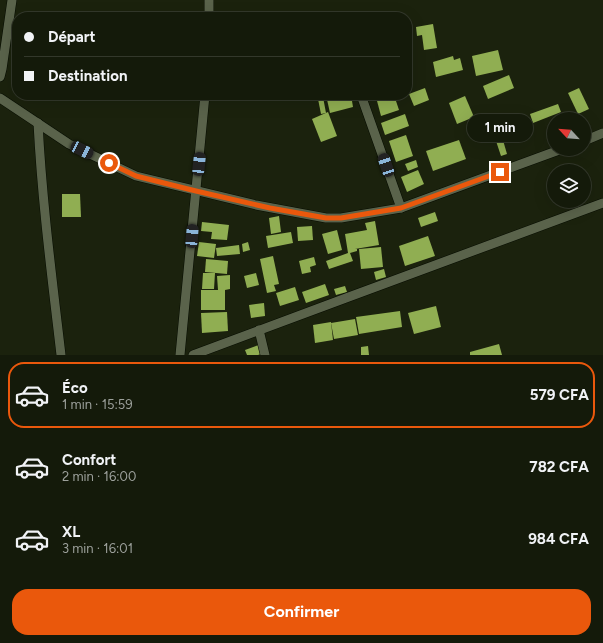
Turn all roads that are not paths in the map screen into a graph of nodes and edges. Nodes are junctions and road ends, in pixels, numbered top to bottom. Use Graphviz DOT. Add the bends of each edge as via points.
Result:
graph roads {
  1 [pos="12,0"];
  2 [pos="209,0"];
  3 [pos="209,12"];
  4 [pos="0,77"];
  5 [pos="0,98"];
  6 [pos="205,100"];
  7 [pos="363,100"];
  8 [pos="38,124"];
  9 [pos="603,133"];
  10 [pos="591,138"];
  11 [pos="547,154"];
  12 [pos="196,191"];
  13 [pos="603,203"];
  14 [pos="401,208"];
  15 [pos="259,330"];
  16 [pos="61,355"];
  17 [pos="180,355"];
  18 [pos="193,355"];
  19 [pos="265,355"];
  1 -- 4 [label="street"];
  2 -- 3 [label="street"];
  5 -- 8 [label="street"];
  6 -- 12 [label="street"];
  7 -- 14 [label="street"];
  8 -- 12 [label="street" via="69,144 136,176"];
  8 -- 16 [label="street"];
  9 -- 10 [label="street"];
  11 -- 14 [label="street"];
  12 -- 14 [label="street" via="326,218"];
  12 -- 17 [label="street"];
  13 -- 15 [label="street"];
  15 -- 18 [label="street"];
  15 -- 19 [label="street"];
}
